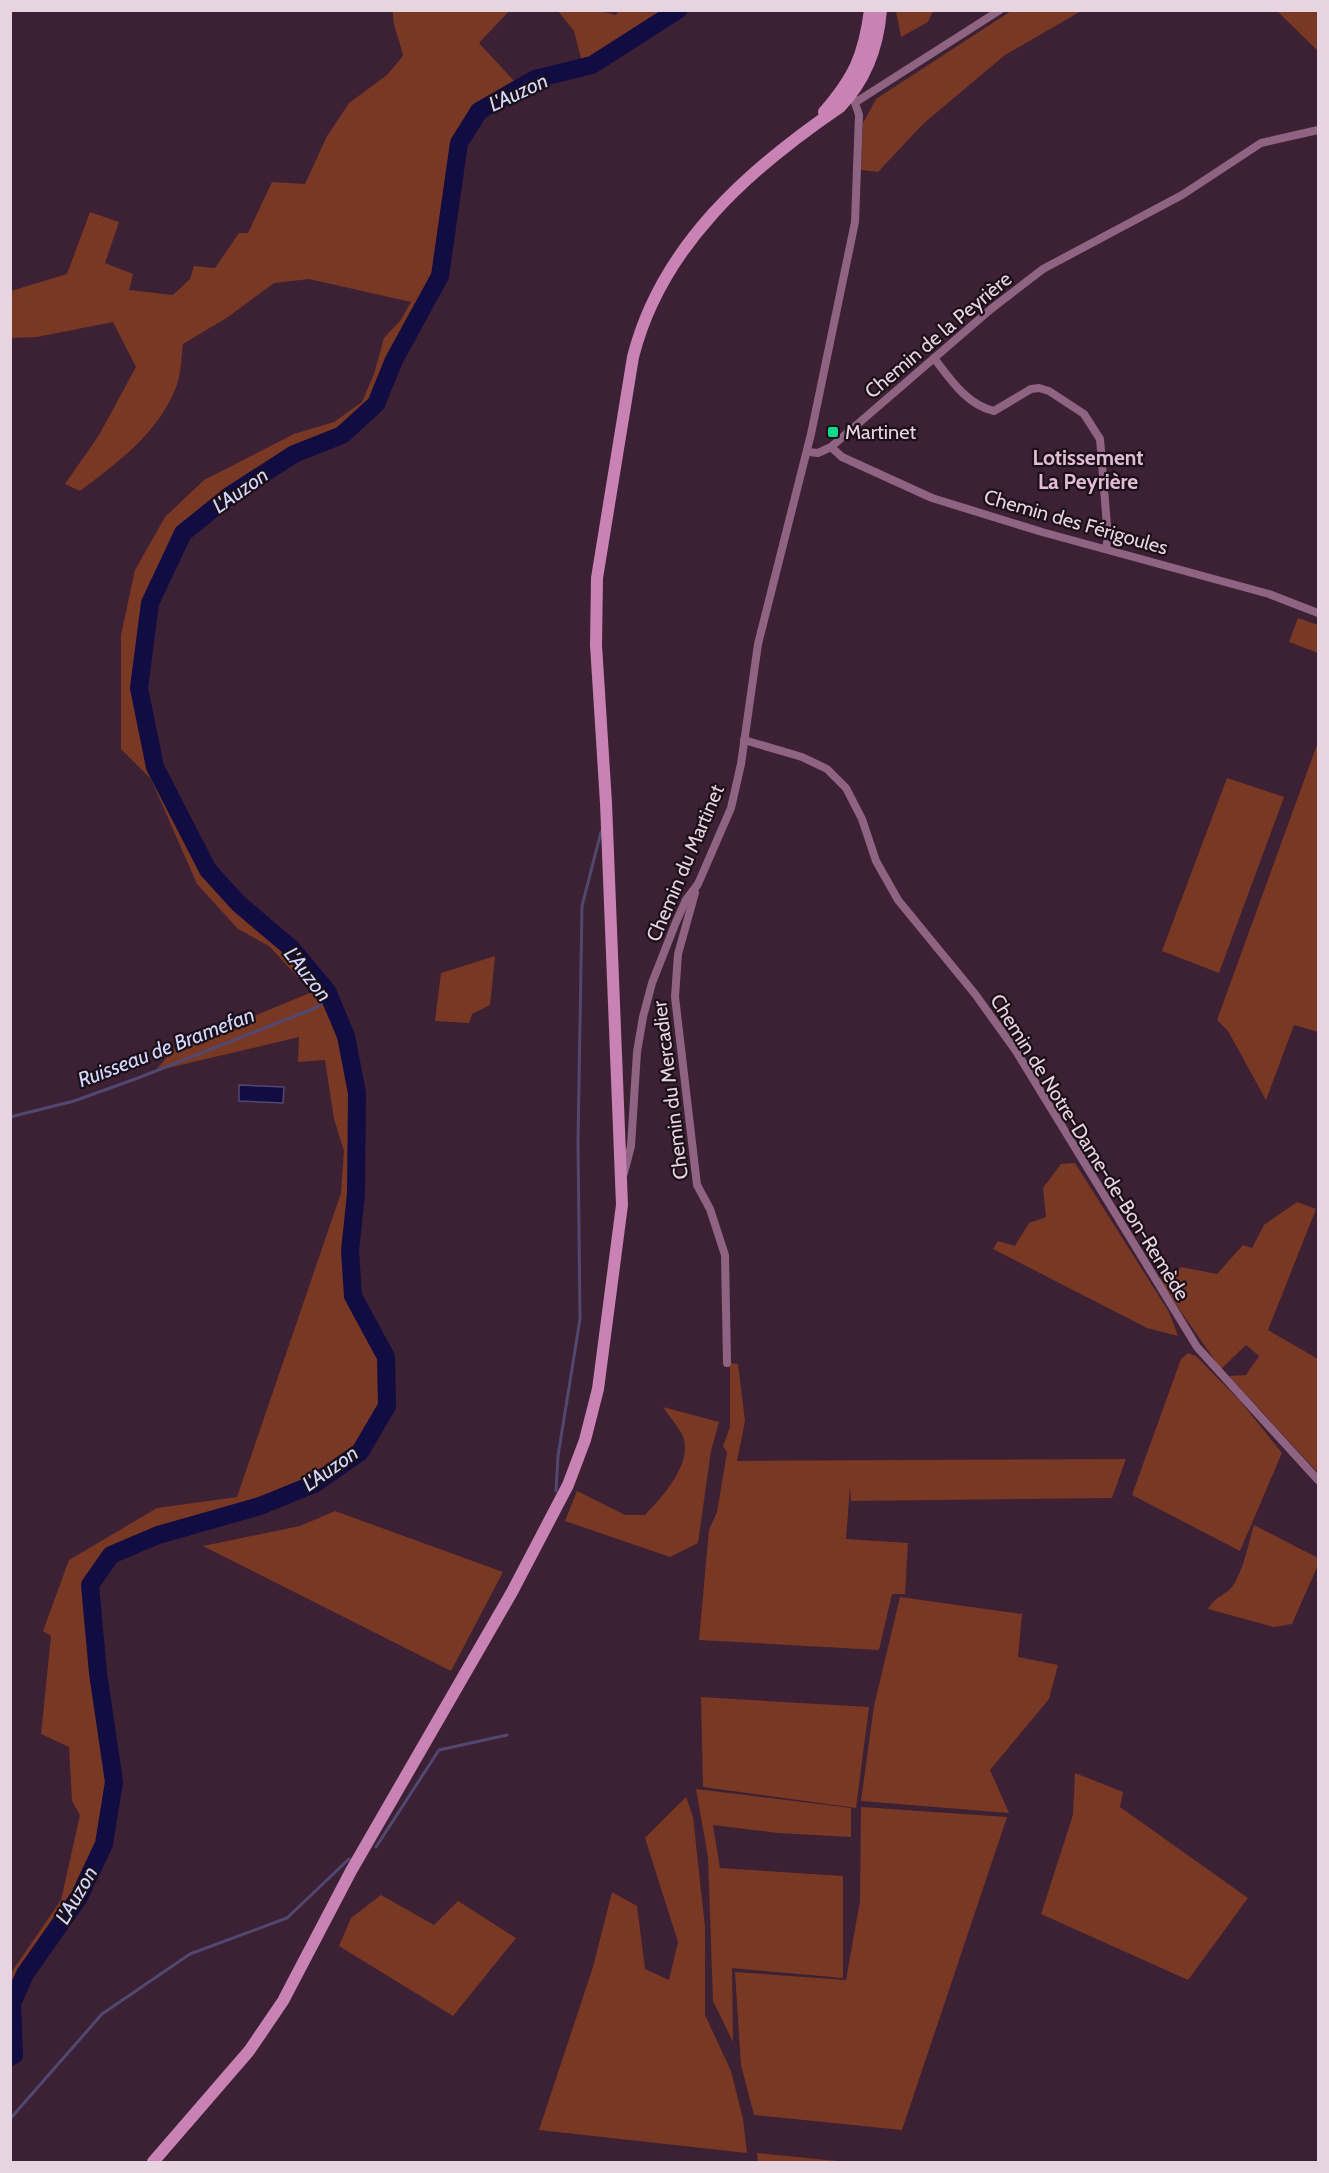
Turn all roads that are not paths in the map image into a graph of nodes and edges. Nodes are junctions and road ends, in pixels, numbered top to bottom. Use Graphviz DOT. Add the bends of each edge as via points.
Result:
graph roads {
  1 [pos="870,10"];
  2 [pos="881,10"];
  3 [pos="1000,10"];
  4 [pos="849,96"];
  5 [pos="1318,130"];
  6 [pos="934,358"];
  7 [pos="831,447"];
  8 [pos="808,452"];
  9 [pos="1106,548"];
  10 [pos="1318,613"];
  11 [pos="744,740"];
  12 [pos="698,884"];
  13 [pos="622,1182"];
  14 [pos="727,1363"];
  15 [pos="1318,1480"];
  16 [pos="153,2163"];
  1 -- 4 [label="main road"];
  2 -- 4 [label="main road" via="870,63"];
  3 -- 4 [label="street"];
  4 -- 8 [label="street" via="859,115 855,222"];
  4 -- 13 [label="main road" via="722,202 670,267 639,330 597,578 595,614"];
  5 -- 6 [label="street, Chemin de la Peyrière" via="1261,143 1182,195 1043,269"];
  6 -- 7 [label="street, Chemin de la Peyrière"];
  6 -- 9 [label="street" via="971,400 984,408 994,411 1039,388 1084,414 1100,439"];
  7 -- 8 [label="street, Chemin de la Peyrière" via="818,453"];
  7 -- 9 [label="street, Chemin des Férigoules" via="842,457 932,498"];
  8 -- 11 [label="street, Chemin du Martinet" via="758,644"];
  9 -- 10 [label="street, Chemin des Férigoules" via="1269,594"];
  11 -- 12 [label="street, Chemin du Martinet" via="731,808"];
  11 -- 15 [label="street, Chemin de Notre-Dame-de-Bon-Remède" via="802,757 827,769 846,788 862,819 876,861 898,900 1016,1051 1197,1347"];
  12 -- 13 [label="street, Chemin du Martinet" via="686,900 652,983 637,1052 631,1146"];
  12 -- 14 [label="street, Chemin du Mercadier" via="678,954 675,997 697,1185 710,1209 725,1255"];
  13 -- 16 [label="main road" via="598,1389 568,1485 470,1667 346,1879 283,2001 249,2051"];
}
